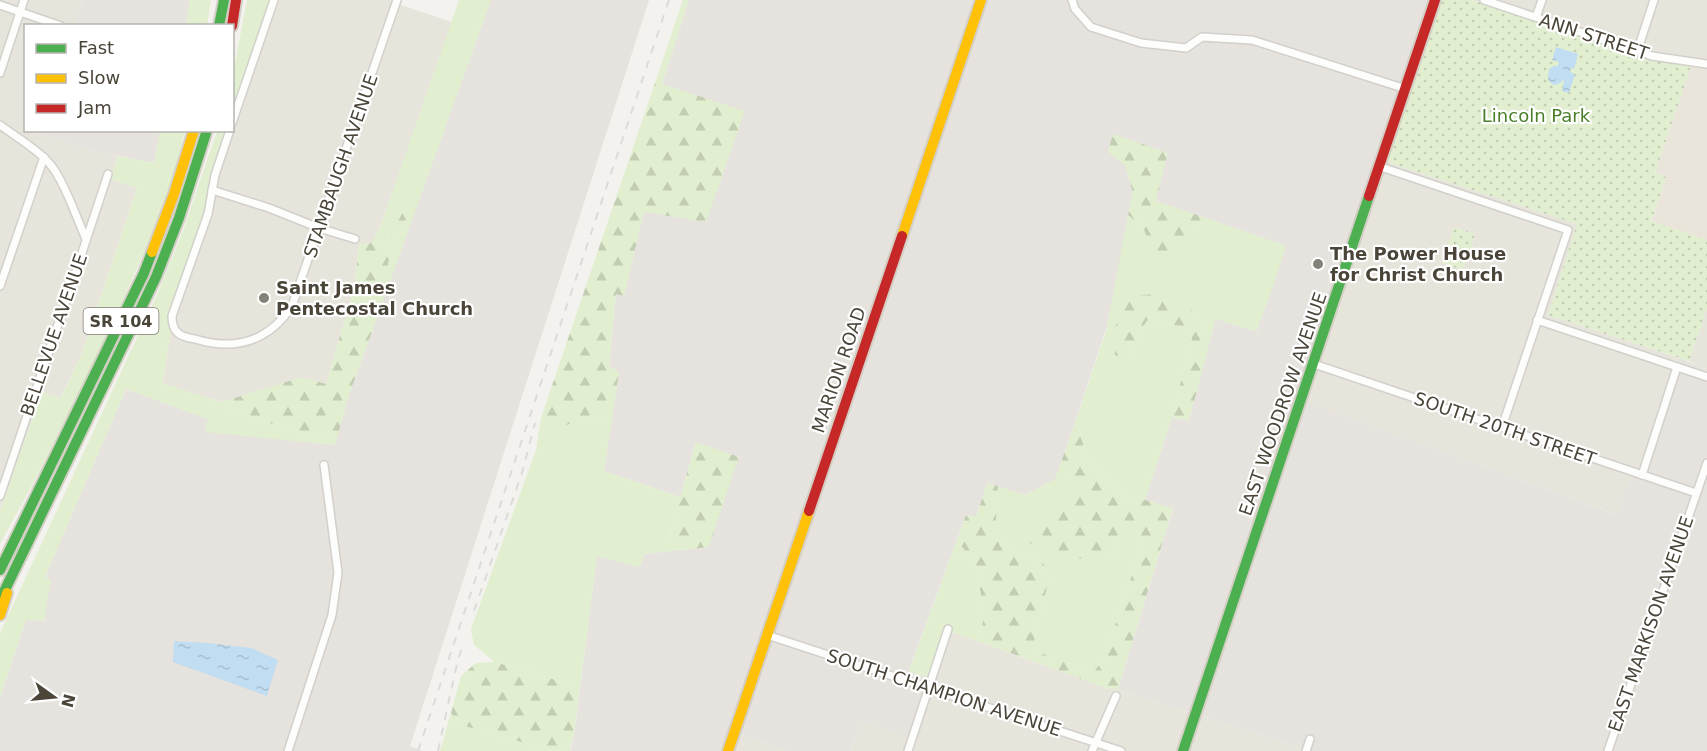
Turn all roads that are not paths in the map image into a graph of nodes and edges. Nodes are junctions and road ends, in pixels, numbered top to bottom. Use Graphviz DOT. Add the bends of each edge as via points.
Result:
graph roads {
  1 [pos="24,0"];
  2 [pos="224,0"];
  3 [pos="237,0"];
  4 [pos="274,0"];
  5 [pos="397,0"];
  6 [pos="981,0"];
  7 [pos="1072,0"];
  8 [pos="1436,0"];
  9 [pos="1484,0"];
  10 [pos="1542,0"];
  11 [pos="1654,0"];
  12 [pos="0,5"];
  13 [pos="21,12"];
  14 [pos="1536,17"];
  15 [pos="55,24"];
  16 [pos="219,24"];
  17 [pos="232,24"];
  18 [pos="1637,52"];
  19 [pos="1707,64"];
  20 [pos="0,73"];
  21 [pos="1406,89"];
  22 [pos="234,117"];
  23 [pos="0,125"];
  24 [pos="193,132"];
  25 [pos="206,132"];
  26 [pos="229,132"];
  27 [pos="44,157"];
  28 [pos="1380,167"];
  29 [pos="108,174"];
  30 [pos="212,190"];
  31 [pos="319,228"];
  32 [pos="86,239"];
  33 [pos="355,239"];
  34 [pos="0,286"];
  35 [pos="1538,320"];
  36 [pos="1314,364"];
  37 [pos="1677,367"];
  38 [pos="1707,377"];
  39 [pos="1502,427"];
  40 [pos="1707,463"];
  41 [pos="324,465"];
  42 [pos="1642,475"];
  43 [pos="1696,493"];
  44 [pos="0,496"];
  45 [pos="0,570"];
  46 [pos="10,579"];
  47 [pos="0,600"];
  48 [pos="0,615"];
  49 [pos="948,629"];
  50 [pos="766,635"];
  51 [pos="929,688"];
  52 [pos="1116,696"];
  53 [pos="1310,739"];
  54 [pos="1094,742"];
  55 [pos="288,751"];
  56 [pos="728,751"];
  57 [pos="908,751"];
  58 [pos="1092,751"];
  59 [pos="1121,751"];
  60 [pos="1183,751"];
  61 [pos="1305,751"];
  62 [pos="1608,751"];
  1 -- 13 [label="street"];
  2 -- 16 [label="main road"];
  3 -- 17 [label="main road"];
  4 -- 22 [label="street"];
  5 -- 31 [label="street, STAMBAUGH AVENUE"];
  6 -- 50 [label="main road, MARION ROAD"];
  7 -- 21 [label="street" via="1091,27 1141,43 1186,48 1203,37 1252,40"];
  8 -- 21 [label="main road, EAST WOODROW AVENUE"];
  9 -- 14 [label="street, ANN STREET"];
  10 -- 14 [label="street"];
  11 -- 18 [label="street"];
  12 -- 13 [label="street"];
  13 -- 15 [label="street"];
  13 -- 20 [label="street"];
  14 -- 18 [label="street, ANN STREET"];
  18 -- 19 [label="street, ANN STREET"];
  21 -- 28 [label="main road, EAST WOODROW AVENUE"];
  23 -- 27 [label="street"];
  24 -- 45 [label="main road, SR 104" via="144,273"];
  25 -- 46 [label="main road, SR 104" via="180,218 156,277"];
  26 -- 30 [label="street"];
  27 -- 32 [label="street" via="58,177"];
  27 -- 34 [label="street"];
  28 -- 35 [label="street" via="1568,230"];
  28 -- 36 [label="main road, EAST WOODROW AVENUE"];
  29 -- 32 [label="street, BELLEVUE AVENUE"];
  30 -- 31 [label="street"];
  30 -- 31 [label="street, STAMBAUGH AVENUE" via="208,214 172,316 175,329 184,336 209,344 239,344 278,324 292,306"];
  31 -- 33 [label="street"];
  32 -- 44 [label="street, BELLEVUE AVENUE"];
  35 -- 37 [label="street"];
  35 -- 39 [label="street"];
  36 -- 39 [label="street, SOUTH 20TH STREET"];
  36 -- 60 [label="main road, EAST WOODROW AVENUE"];
  37 -- 38 [label="street"];
  37 -- 42 [label="street"];
  39 -- 42 [label="street, SOUTH 20TH STREET"];
  40 -- 43 [label="street, EAST MARKISON AVENUE"];
  41 -- 55 [label="street" via="338,573 332,615"];
  42 -- 43 [label="street, SOUTH 20TH STREET"];
  43 -- 62 [label="street, EAST MARKISON AVENUE"];
  46 -- 47 [label="main road, SR 104"];
  46 -- 48 [label="main road"];
  49 -- 51 [label="street"];
  50 -- 51 [label="street, SOUTH CHAMPION AVENUE"];
  50 -- 56 [label="main road, MARION ROAD"];
  51 -- 54 [label="street, SOUTH CHAMPION AVENUE"];
  51 -- 57 [label="street"];
  52 -- 54 [label="street"];
  53 -- 61 [label="street"];
  54 -- 58 [label="street"];
  54 -- 59 [label="street, SOUTH CHAMPION AVENUE"];
}
